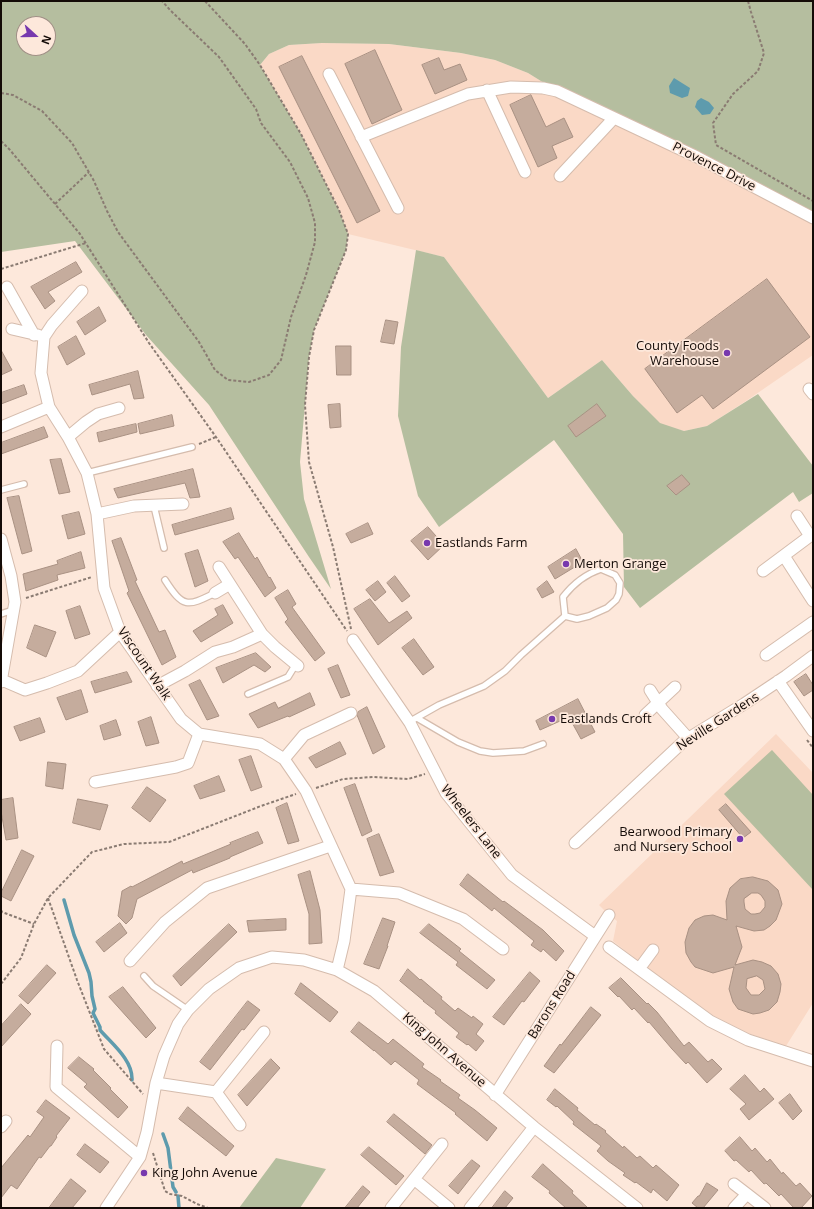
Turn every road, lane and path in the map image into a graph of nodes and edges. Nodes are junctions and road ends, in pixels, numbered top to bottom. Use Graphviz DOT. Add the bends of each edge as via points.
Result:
graph roads {
  1 [pos="162,1"];
  2 [pos="205,1"];
  3 [pos="748,1"];
  4 [pos="328,74"];
  5 [pos="487,90"];
  6 [pos="1,94"];
  7 [pos="614,118"];
  8 [pos="361,137"];
  9 [pos="1,141"];
  10 [pos="89,172"];
  11 [pos="525,172"];
  12 [pos="560,176"];
  13 [pos="813,201"];
  14 [pos="55,204"];
  15 [pos="398,208"];
  16 [pos="813,218"];
  17 [pos="86,243"];
  18 [pos="1,269"];
  19 [pos="7,287"];
  20 [pos="82,291"];
  21 [pos="12,329"];
  22 [pos="39,336"];
  23 [pos="48,407"];
  24 [pos="119,408"];
  25 [pos="1,427"];
  26 [pos="68,437"];
  27 [pos="216,437"];
  28 [pos="192,447"];
  29 [pos="87,473"];
  30 [pos="24,484"];
  31 [pos="1,490"];
  32 [pos="183,504"];
  33 [pos="154,506"];
  34 [pos="97,514"];
  35 [pos="798,516"];
  36 [pos="1,540"];
  37 [pos="164,548"];
  38 [pos="784,556"];
  39 [pos="219,567"];
  40 [pos="763,571"];
  41 [pos="103,574"];
  42 [pos="165,580"];
  43 [pos="230,584"];
  44 [pos="215,593"];
  45 [pos="813,600"];
  46 [pos="14,606"];
  47 [pos="1,614"];
  48 [pos="565,616"];
  49 [pos="813,622"];
  50 [pos="120,632"];
  51 [pos="262,634"];
  52 [pos="353,640"];
  53 [pos="766,655"];
  54 [pos="813,656"];
  55 [pos="297,665"];
  56 [pos="1,681"];
  57 [pos="778,681"];
  58 [pos="157,686"];
  59 [pos="675,687"];
  60 [pos="650,690"];
  61 [pos="248,694"];
  62 [pos="658,704"];
  63 [pos="351,714"];
  64 [pos="645,715"];
  65 [pos="413,720"];
  66 [pos="813,731"];
  67 [pos="199,734"];
  68 [pos="688,738"];
  69 [pos="543,744"];
  70 [pos="284,759"];
  71 [pos="434,771"];
  72 [pos="95,782"];
  73 [pos="306,791"];
  74 [pos="575,843"];
  75 [pos="330,846"];
  76 [pos="351,889"];
  77 [pos="48,898"];
  78 [pos="1,910"];
  79 [pos="609,915"];
  80 [pos="34,924"];
  81 [pos="595,936"];
  82 [pos="609,947"];
  83 [pos="503,949"];
  84 [pos="653,950"];
  85 [pos="130,961"];
  86 [pos="639,969"];
  87 [pos="337,970"];
  88 [pos="144,976"];
  89 [pos="1,984"];
  90 [pos="188,1010"];
  91 [pos="264,1032"];
  92 [pos="57,1046"];
  93 [pos="813,1061"];
  94 [pos="156,1083"];
  95 [pos="216,1092"];
  96 [pos="495,1095"];
  97 [pos="153,1104"];
  98 [pos="240,1126"];
  99 [pos="534,1127"];
  100 [pos="442,1144"];
  101 [pos="153,1153"];
  102 [pos="140,1157"];
  103 [pos="414,1179"];
  104 [pos="734,1184"];
  105 [pos="746,1194"];
  106 [pos="633,1207"];
  107 [pos="106,1208"];
  108 [pos="208,1208"];
  109 [pos="391,1208"];
  110 [pos="449,1208"];
  111 [pos="470,1208"];
  112 [pos="734,1208"];
  113 [pos="765,1208"];
  1 -- 10 [label="path" via="219,58 290,162 308,198 315,223 314,242 306,275 290,318 281,360 270,375 249,382 228,380 215,370 199,342 118,232"];
  2 -- 52 [label="path" via="260,65 301,134 339,210 348,234 344,256 314,330 305,405 309,462 333,547"];
  3 -- 13 [label="path" via="764,53 758,71 733,94 714,123 716,146"];
  4 -- 8 [label="street"];
  5 -- 7 [label="street, Provence Drive" via="511,87 557,91"];
  5 -- 8 [label="street, Provence Drive" via="468,94"];
  5 -- 11 [label="street"];
  6 -- 10 [label="path" via="13,95 42,111 72,143"];
  7 -- 12 [label="street"];
  7 -- 16 [label="street, Provence Drive" via="697,157"];
  8 -- 15 [label="street"];
  9 -- 14 [label="path"];
  10 -- 14 [label="path"];
  14 -- 17 [label="path"];
  17 -- 18 [label="path"];
  17 -- 27 [label="path" via="149,343"];
  19 -- 22 [label="street"];
  20 -- 22 [label="street"];
  21 -- 22 [label="street"];
  22 -- 23 [label="street, Viscount Walk" via="41,373"];
  23 -- 25 [label="street"];
  23 -- 26 [label="street, Viscount Walk"];
  24 -- 26 [label="street" via="98,414"];
  26 -- 29 [label="street, Viscount Walk"];
  27 -- 28 [label="path"];
  27 -- 52 [label="path"];
  28 -- 29 [label="lane"];
  29 -- 34 [label="street, Viscount Walk"];
  30 -- 31 [label="lane"];
  32 -- 33 [label="street"];
  33 -- 34 [label="street" via="134,506"];
  33 -- 37 [label="lane"];
  34 -- 41 [label="street, Viscount Walk"];
  35 -- 38 [label="street" via="810,536"];
  36 -- 46 [label="street" via="11,576"];
  38 -- 40 [label="street"];
  38 -- 45 [label="street"];
  39 -- 43 [label="street"];
  41 -- 46 [label="path"];
  41 -- 50 [label="street, Viscount Walk" via="104,588"];
  42 -- 44 [label="lane" via="173,592 187,603 197,602"];
  43 -- 44 [label="street"];
  43 -- 51 [label="street"];
  46 -- 47 [label="lane"];
  46 -- 56 [label="street"];
  48 -- 48 [label="lane" via="563,597 572,586 601,569 615,575 620,583 619,594 607,608 578,619"];
  48 -- 65 [label="lane" via="505,671 484,686 438,705"];
  49 -- 53 [label="street"];
  50 -- 56 [label="street" via="78,671 25,690"];
  50 -- 58 [label="street, Viscount Walk"];
  51 -- 55 [label="street"];
  51 -- 58 [label="street" via="215,652"];
  52 -- 65 [label="street, Wheelers Lane"];
  54 -- 57 [label="street, Neville Gardens"];
  55 -- 61 [label="lane" via="288,677"];
  57 -- 66 [label="street"];
  57 -- 68 [label="street, Neville Gardens"];
  58 -- 67 [label="street, Viscount Walk" via="181,719"];
  59 -- 62 [label="street"];
  60 -- 62 [label="street"];
  62 -- 64 [label="street"];
  62 -- 68 [label="street"];
  63 -- 70 [label="street" via="304,735"];
  65 -- 69 [label="lane" via="480,751 524,751"];
  65 -- 71 [label="street, Wheelers Lane"];
  67 -- 70 [label="street" via="260,744"];
  67 -- 72 [label="street" via="188,763 176,768"];
  68 -- 74 [label="street, Neville Gardens"];
  70 -- 73 [label="street"];
  71 -- 73 [label="path" via="408,779 343,779"];
  71 -- 81 [label="street, Wheelers Lane" via="446,793 512,875"];
  73 -- 75 [label="street"];
  73 -- 77 [label="path" via="169,842 124,844 92,852"];
  75 -- 76 [label="street"];
  75 -- 85 [label="street" via="207,888 165,922"];
  76 -- 83 [label="street" via="399,893 463,919"];
  76 -- 87 [label="street"];
  77 -- 80 [label="path"];
  77 -- 97 [label="path" via="104,1049"];
  78 -- 80 [label="path"];
  79 -- 81 [label="street, Barons Road"];
  80 -- 89 [label="path" via="21,958"];
  81 -- 96 [label="street, Barons Road"];
  82 -- 86 [label="street"];
  84 -- 86 [label="street"];
  86 -- 93 [label="street" via="710,1021 748,1040"];
  87 -- 90 [label="street, King John Avenue" via="304,960 272,957 239,968 209,988"];
  87 -- 96 [label="street, King John Avenue" via="374,991"];
  88 -- 90 [label="lane" via="153,986"];
  90 -- 94 [label="street, King John Avenue" via="178,1024"];
  91 -- 95 [label="street"];
  92 -- 102 [label="street" via="56,1087"];
  94 -- 95 [label="street"];
  94 -- 97 [label="street, King John Avenue"];
  95 -- 98 [label="street"];
  96 -- 99 [label="street, King John Avenue"];
  97 -- 102 [label="street, King John Avenue"];
  99 -- 106 [label="street, King John Avenue"];
  99 -- 111 [label="street"];
  100 -- 103 [label="street"];
  101 -- 108 [label="path" via="165,1192 182,1196"];
  102 -- 107 [label="street, King John Avenue"];
  103 -- 109 [label="street"];
  103 -- 110 [label="street"];
  104 -- 105 [label="street"];
  105 -- 112 [label="street"];
  105 -- 113 [label="street"];
}
